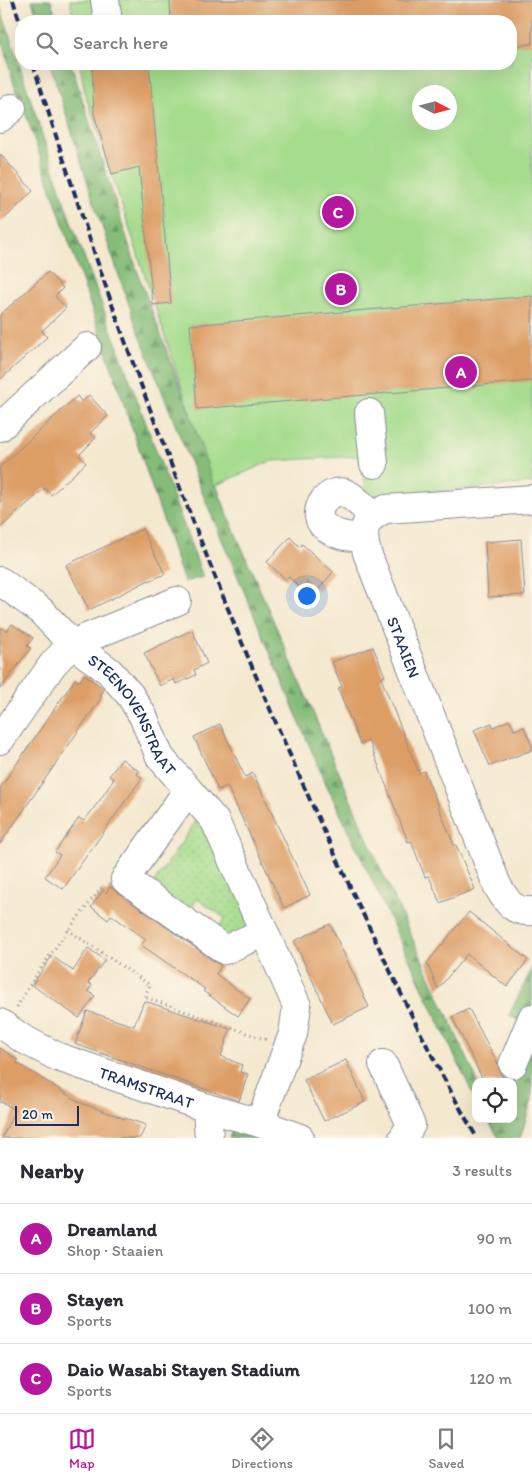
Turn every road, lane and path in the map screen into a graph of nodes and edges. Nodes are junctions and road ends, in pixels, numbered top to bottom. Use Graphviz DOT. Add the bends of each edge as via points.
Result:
graph roads {
  1 [pos="105,0"];
  2 [pos="107,15"];
  3 [pos="86,347"];
  4 [pos="369,413"];
  5 [pos="0,427"];
  6 [pos="374,464"];
  7 [pos="532,499"];
  8 [pos="0,581"];
  9 [pos="177,601"];
  10 [pos="72,644"];
  11 [pos="0,740"];
  12 [pos="188,790"];
  13 [pos="125,879"];
  14 [pos="532,911"];
  15 [pos="68,930"];
  16 [pos="264,932"];
  17 [pos="532,1018"];
  18 [pos="2,1028"];
  19 [pos="287,1048"];
  20 [pos="383,1064"];
  21 [pos="512,1064"];
  22 [pos="207,1108"];
  23 [pos="260,1124"];
  24 [pos="209,1138"];
  25 [pos="300,1138"];
  26 [pos="402,1138"];
  1 -- 2 [label="street"];
  3 -- 5 [label="street"];
  4 -- 6 [label="street"];
  7 -- 14 [label="street, STAAIEN" via="386,509 368,527 367,553 497,885 509,904 518,910"];
  8 -- 10 [label="street, STEENOVENSTRAAT" via="41,611"];
  9 -- 10 [label="street, STEENOVENSTRAAT"];
  10 -- 11 [label="street, STEENOVENSTRAAT" via="53,664"];
  10 -- 12 [label="street, STEENOVENSTRAAT" via="109,671 130,695 143,716 160,757"];
  12 -- 13 [label="street, STEENOVENSTRAAT"];
  12 -- 16 [label="street, STEENOVENSTRAAT" via="215,821"];
  13 -- 15 [label="path" via="108,879"];
  13 -- 16 [label="street" via="225,950"];
  15 -- 18 [label="path"];
  15 -- 19 [label="path" via="150,985 144,997"];
  16 -- 19 [label="street, STEENOVENSTRAAT" via="297,1006 293,1034"];
  17 -- 21 [label="street"];
  18 -- 22 [label="street, TRAMSTRAAT" via="58,1056"];
  19 -- 23 [label="street, STEENOVENSTRAAT"];
  20 -- 26 [label="street" via="411,1124"];
  22 -- 23 [label="street, TRAMSTRAAT"];
  22 -- 24 [label="street"];
  23 -- 25 [label="street, TRAMSTRAAT"];
}
